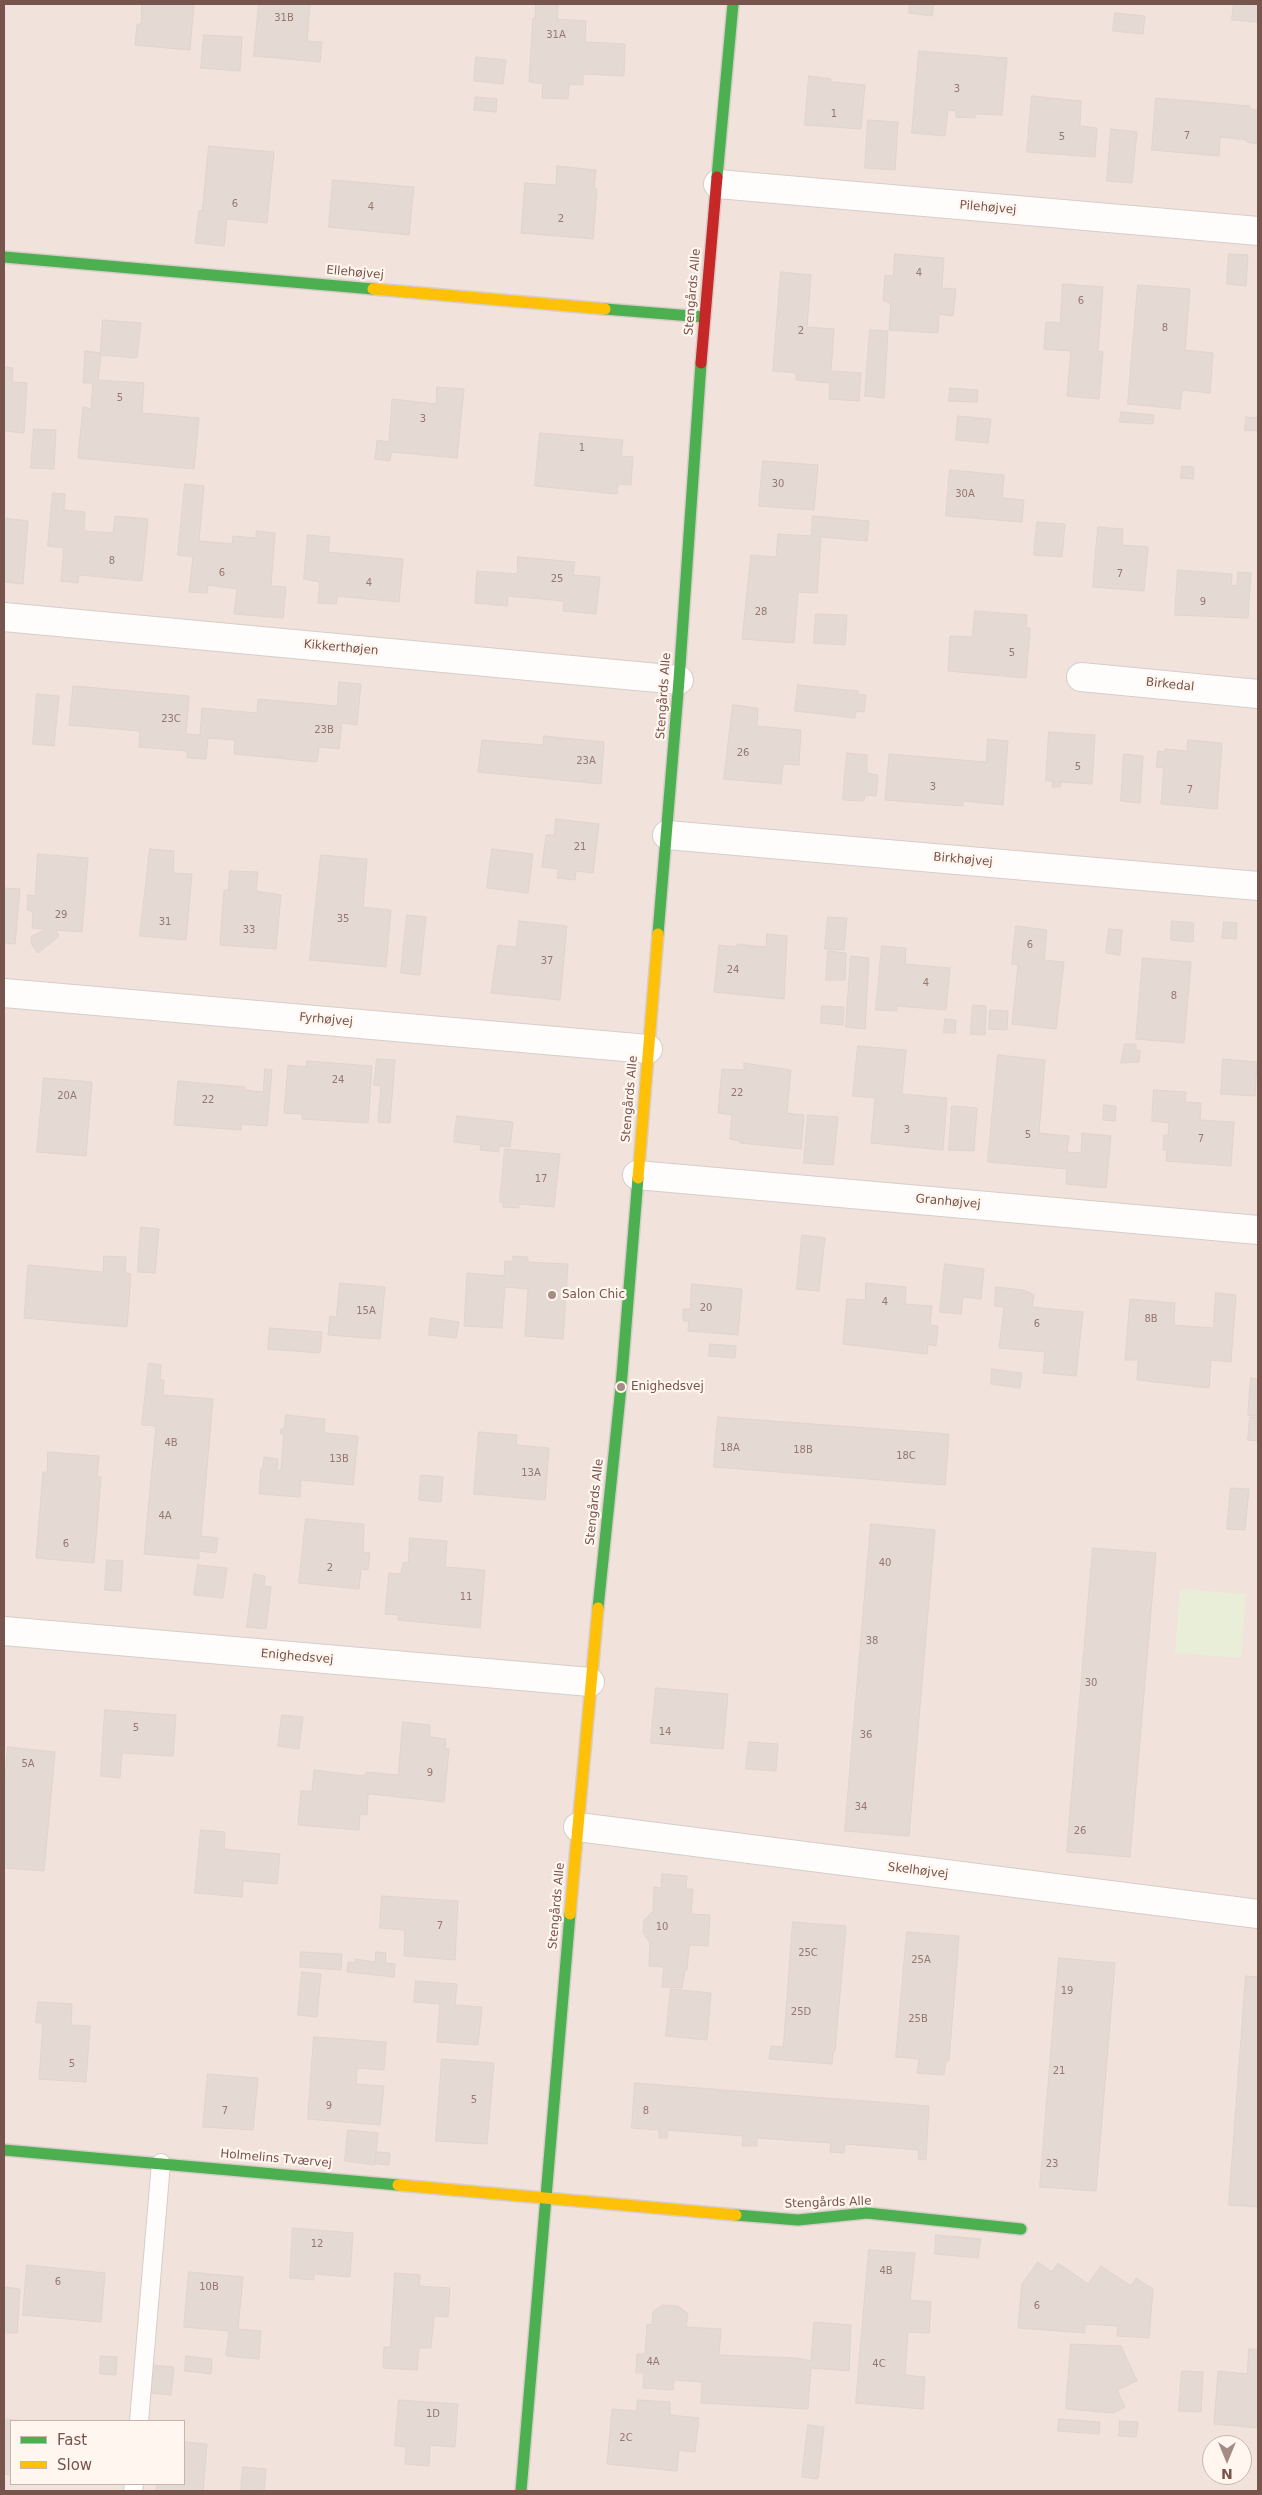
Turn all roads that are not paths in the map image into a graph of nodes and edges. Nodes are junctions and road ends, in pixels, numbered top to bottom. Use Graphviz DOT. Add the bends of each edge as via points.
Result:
graph roads {
  1 [pos="733,4"];
  2 [pos="718,184"];
  3 [pos="1258,231"];
  4 [pos="4,257"];
  5 [pos="704,317"];
  6 [pos="4,616"];
  7 [pos="1081,677"];
  8 [pos="679,680"];
  9 [pos="1258,694"];
  10 [pos="667,834"];
  11 [pos="1258,886"];
  12 [pos="4,992"];
  13 [pos="648,1049"];
  14 [pos="637,1175"];
  15 [pos="1258,1230"];
  16 [pos="4,1631"];
  17 [pos="590,1682"];
  18 [pos="578,1827"];
  19 [pos="1258,1914"];
  20 [pos="4,2150"];
  21 [pos="161,2163"];
  22 [pos="546,2196"];
  23 [pos="1020,2229"];
  24 [pos="139,2420"];
  25 [pos="521,2491"];
  1 -- 2 [label="street, Stengårds Alle"];
  2 -- 3 [label="street, Pilehøjvej"];
  2 -- 5 [label="street, Stengårds Alle"];
  4 -- 5 [label="street, Ellehøjvej"];
  5 -- 8 [label="street, Stengårds Alle"];
  6 -- 8 [label="street, Kikkerthøjen"];
  7 -- 9 [label="street, Birkedal"];
  8 -- 10 [label="street, Stengårds Alle"];
  10 -- 11 [label="street, Birkhøjvej"];
  10 -- 13 [label="street, Stengårds Alle"];
  12 -- 13 [label="street, Fyrhøjvej"];
  13 -- 14 [label="street, Stengårds Alle"];
  14 -- 15 [label="street, Granhøjvej"];
  14 -- 17 [label="street, Stengårds Alle" via="621,1387"];
  16 -- 17 [label="street, Enighedsvej"];
  17 -- 18 [label="street, Stengårds Alle"];
  18 -- 19 [label="street, Skelhøjvej"];
  18 -- 22 [label="street, Stengårds Alle"];
  20 -- 21 [label="street, Holmelins Tværvej"];
  21 -- 22 [label="street, Holmelins Tværvej"];
  21 -- 24 [label="lane"];
  22 -- 23 [label="street, Stengårds Alle" via="798,2220 867,2214"];
  22 -- 25 [label="street, Stengårds Alle"];
}
